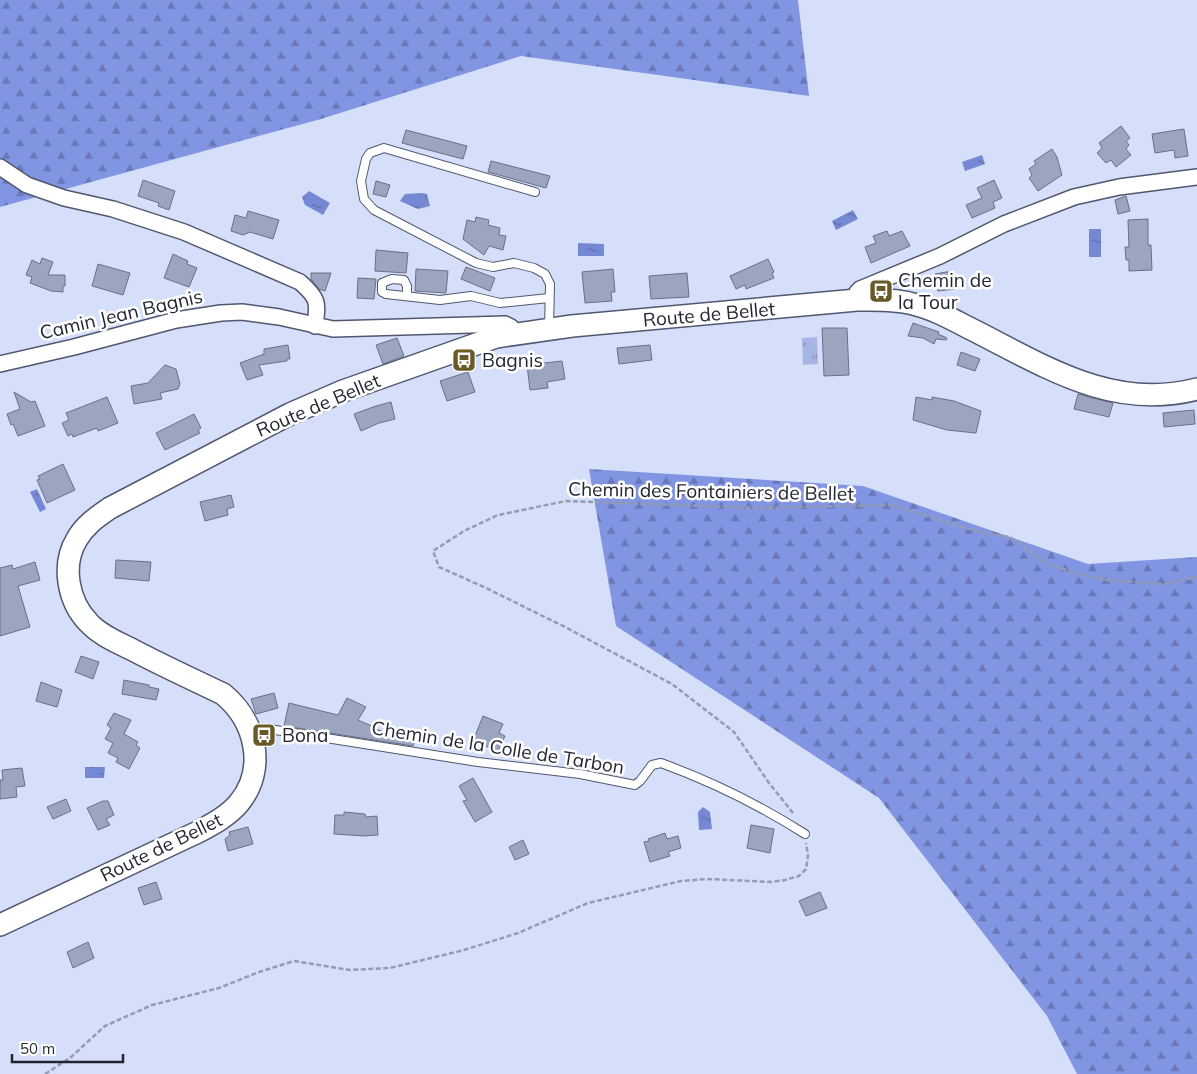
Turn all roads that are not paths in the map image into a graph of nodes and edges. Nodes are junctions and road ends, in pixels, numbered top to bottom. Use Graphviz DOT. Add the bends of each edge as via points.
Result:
graph roads {
  1 [pos="0,167"];
  2 [pos="1197,177"];
  3 [pos="535,192"];
  4 [pos="407,296"];
  5 [pos="549,298"];
  6 [pos="856,300"];
  7 [pos="315,326"];
  8 [pos="549,329"];
  9 [pos="516,333"];
  10 [pos="0,364"];
  11 [pos="1197,389"];
  12 [pos="251,730"];
  13 [pos="804,834"];
  14 [pos="0,925"];
  1 -- 7 [label="street" via="27,185 64,198 113,208 184,232 300,282 313,294 317,308"];
  2 -- 6 [label="street" via="1118,187 1074,198 1004,224 940,256 860,288"];
  3 -- 5 [label="lane" via="384,148 370,153 361,181 364,199 374,210 476,263 493,267 514,263 545,274 550,284"];
  4 -- 5 [label="lane" via="440,300 471,296 500,303"];
  5 -- 8 [label="lane"];
  6 -- 8 [label="main road, Route de Bellet"];
  6 -- 11 [label="main road, Route de Bellet" via="901,301 940,313 1054,371 1102,389 1152,394"];
  7 -- 9 [label="street, Camin Jean Bagnis" via="333,330 505,324"];
  7 -- 10 [label="street, Camin Jean Bagnis" via="242,312 203,314"];
  8 -- 9 [label="main road, Route de Bellet"];
  9 -- 12 [label="main road, Route de Bellet" via="451,352 290,414 110,508 76,539 69,560 69,585 89,624 110,638 223,694 236,706"];
  12 -- 13 [label="lane, Chemin de la Colle de Tarbon" via="269,729 478,762 580,774 635,785 652,765 661,763 725,788"];
  12 -- 14 [label="main road, Route de Bellet" via="255,766 252,778 245,795 228,814 198,832"];
}
